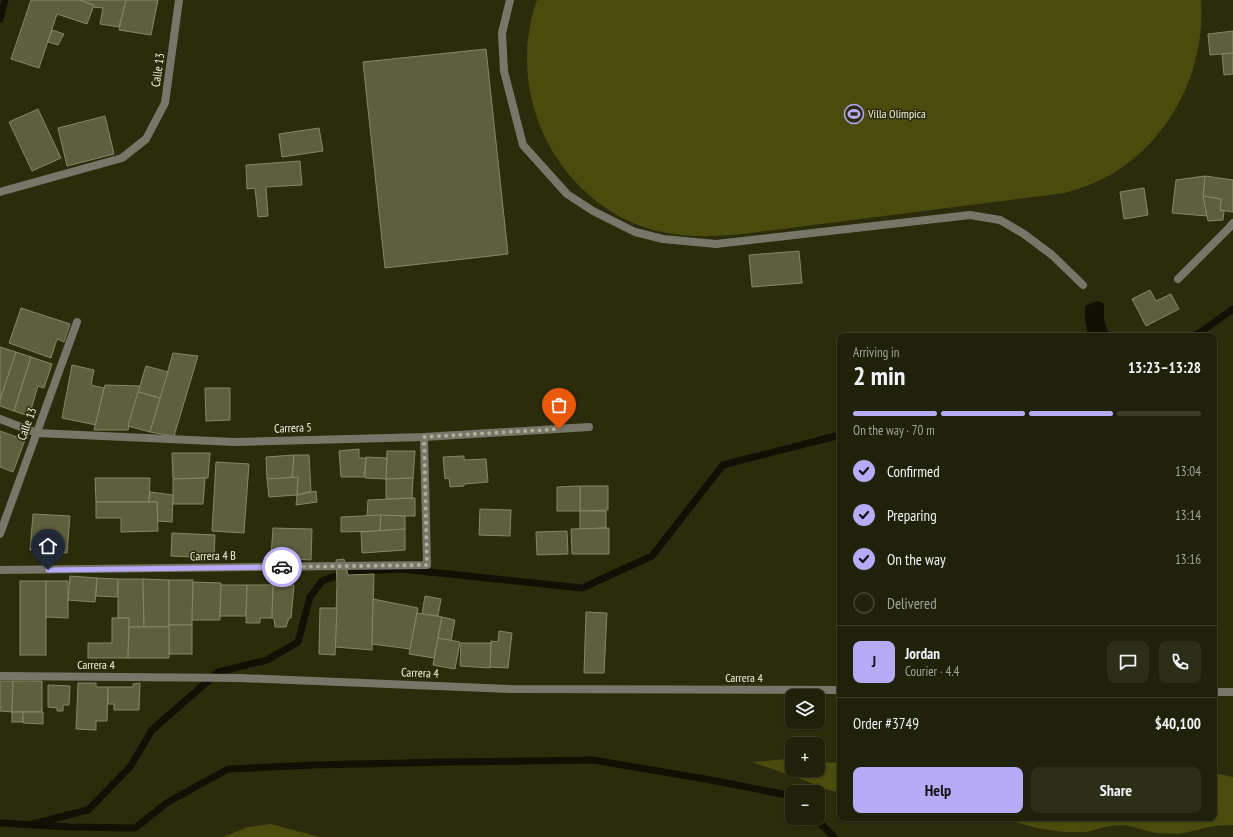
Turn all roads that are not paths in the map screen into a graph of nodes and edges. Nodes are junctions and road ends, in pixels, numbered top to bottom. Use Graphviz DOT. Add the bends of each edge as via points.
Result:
graph roads {
  1 [pos="180,0"];
  2 [pos="510,0"];
  3 [pos="0,192"];
  4 [pos="1233,223"];
  5 [pos="1178,280"];
  6 [pos="1083,285"];
  7 [pos="77,322"];
  8 [pos="0,419"];
  9 [pos="589,427"];
  10 [pos="37,433"];
  11 [pos="424,437"];
  12 [pos="0,534"];
  13 [pos="0,570"];
  14 [pos="0,676"];
  15 [pos="837,690"];
  16 [pos="1217,692"];
  17 [pos="1233,692"];
  1 -- 3 [label="street, Calle 13" via="165,103 146,139 122,158"];
  2 -- 6 [label="street" via="502,33 504,71 523,145 567,194 593,211 635,232 663,239 716,244 970,215 1000,220 1024,234 1052,255"];
  4 -- 5 [label="street"];
  7 -- 10 [label="street, Calle 13"];
  8 -- 10 [label="street, Carrera 5"];
  9 -- 11 [label="street, Carrera 5"];
  10 -- 11 [label="street, Carrera 5" via="235,442"];
  10 -- 12 [label="street, Calle 13"];
  11 -- 13 [label="street, Carrera 4 B" via="427,565"];
  14 -- 15 [label="street, Carrera 4" via="240,678 511,689"];
  16 -- 17 [label="street"];
}
